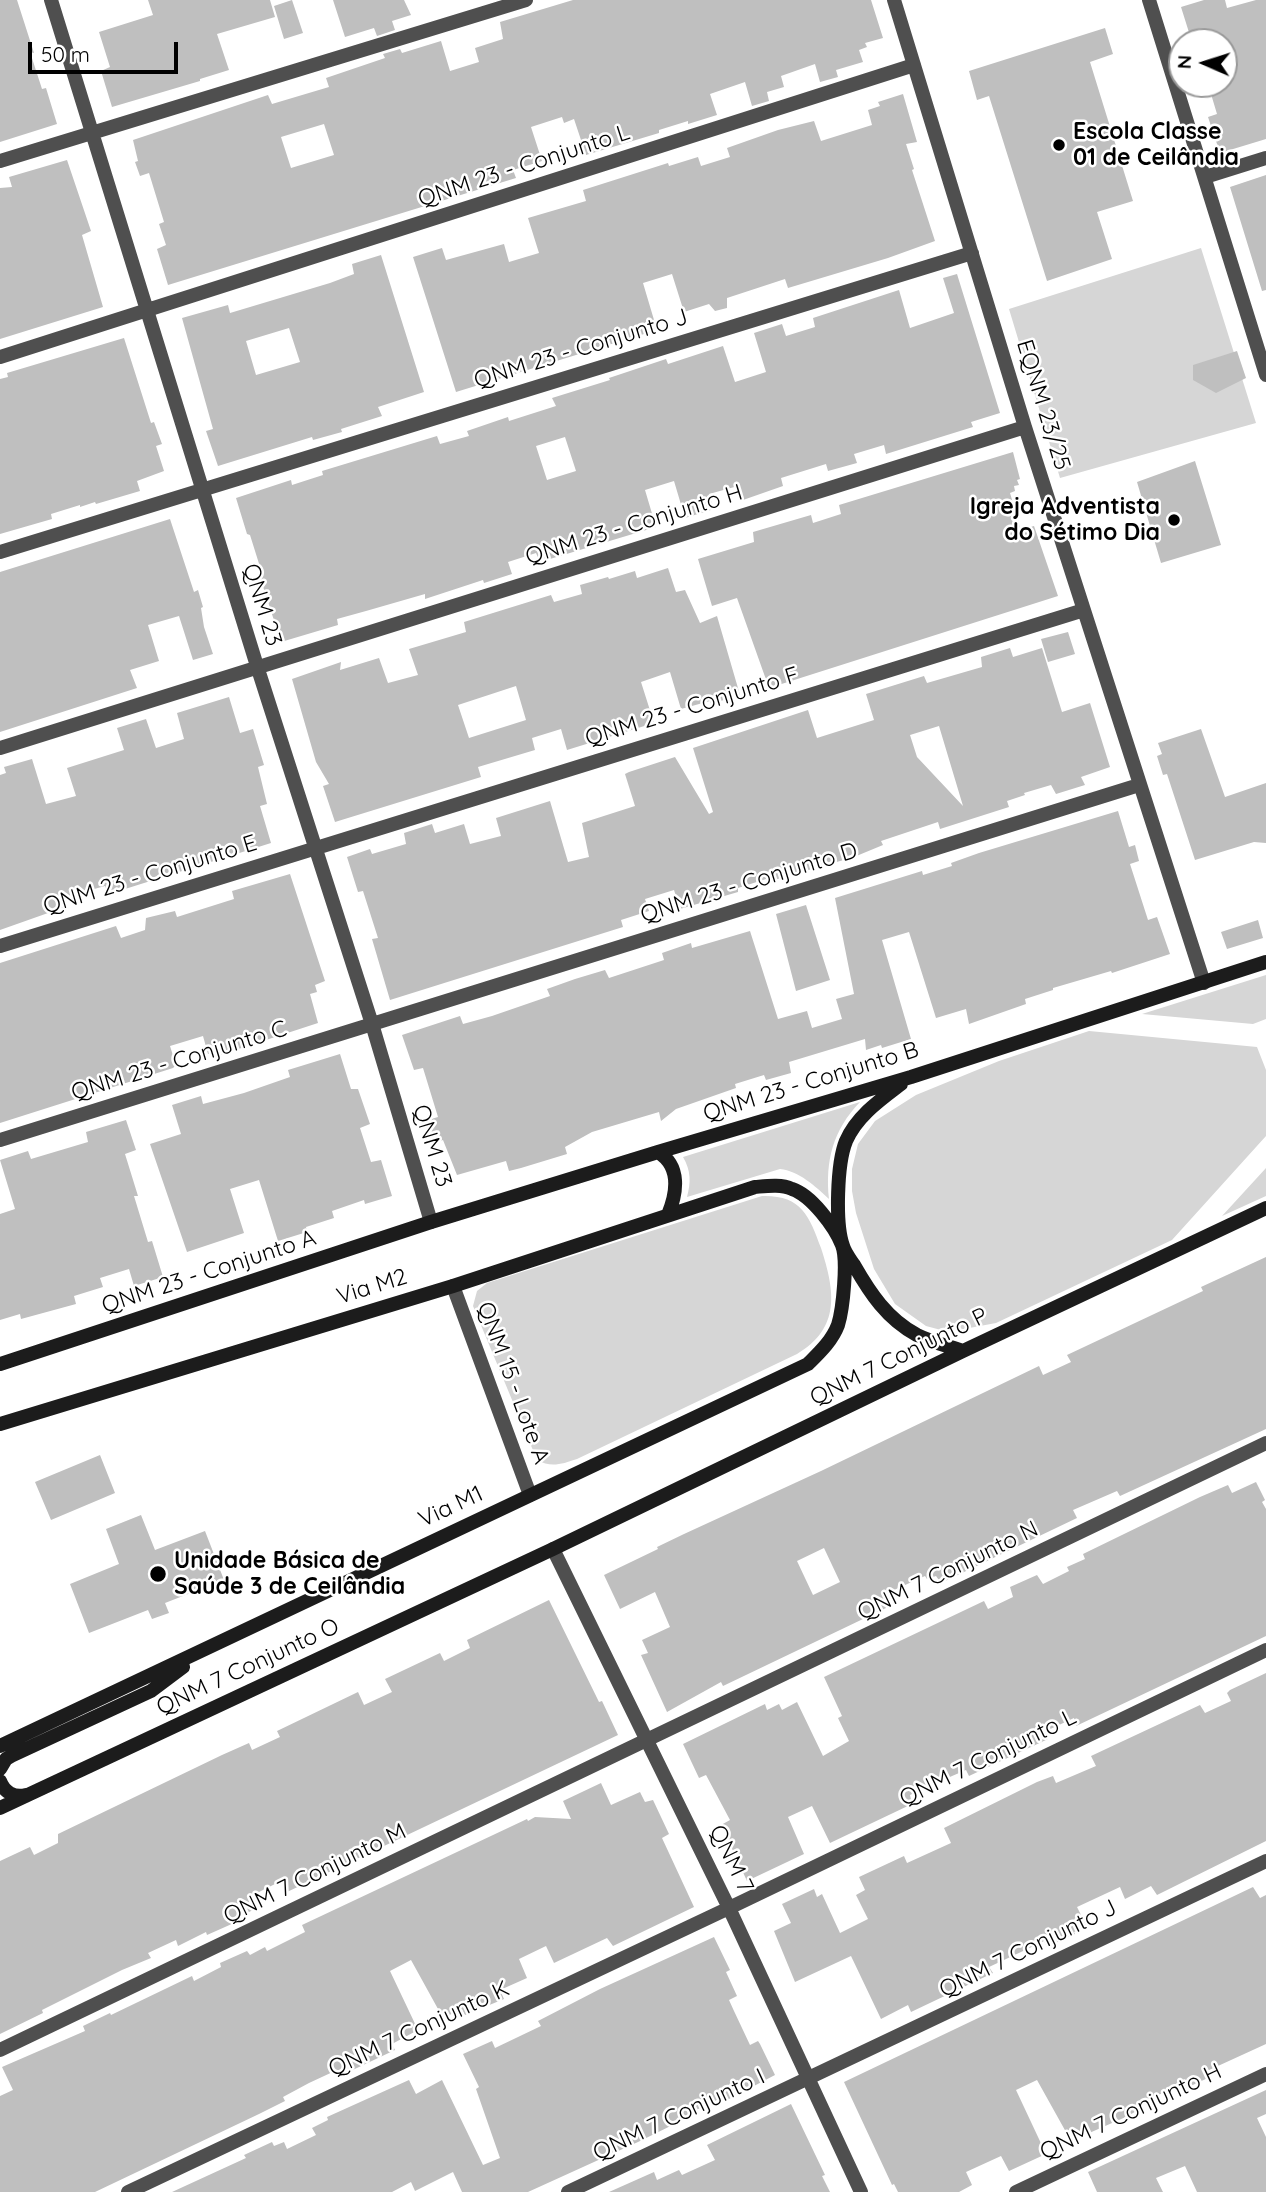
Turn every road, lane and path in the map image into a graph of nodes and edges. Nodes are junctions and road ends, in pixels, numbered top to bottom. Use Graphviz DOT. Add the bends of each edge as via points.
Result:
graph roads {
  1 [pos="51,0"];
  2 [pos="526,0"];
  3 [pos="894,0"];
  4 [pos="1149,0"];
  5 [pos="914,65"];
  6 [pos="91,133"];
  7 [pos="1266,158"];
  8 [pos="0,161"];
  9 [pos="1205,177"];
  10 [pos="972,253"];
  11 [pos="148,311"];
  12 [pos="1263,356"];
  13 [pos="0,357"];
  14 [pos="1266,375"];
  15 [pos="1025,426"];
  16 [pos="203,488"];
  17 [pos="0,552"];
  18 [pos="1084,610"];
  19 [pos="257,666"];
  20 [pos="0,748"];
  21 [pos="1139,785"];
  22 [pos="314,848"];
  23 [pos="0,946"];
  24 [pos="1266,962"];
  25 [pos="1204,982"];
  26 [pos="373,1024"];
  27 [pos="911,1077"];
  28 [pos="0,1140"];
  29 [pos="658,1152"];
  30 [pos="1266,1208"];
  31 [pos="668,1215"];
  32 [pos="431,1223"];
  33 [pos="843,1246"];
  34 [pos="453,1286"];
  35 [pos="962,1351"];
  36 [pos="0,1364"];
  37 [pos="0,1424"];
  38 [pos="1266,1443"];
  39 [pos="530,1495"];
  40 [pos="553,1549"];
  41 [pos="207,1649"];
  42 [pos="1266,1650"];
  43 [pos="649,1740"];
  44 [pos="0,1746"];
  45 [pos="0,1769"];
  46 [pos="0,1781"];
  47 [pos="28,1795"];
  48 [pos="0,1808"];
  49 [pos="1266,1861"];
  50 [pos="729,1908"];
  51 [pos="0,2050"];
  52 [pos="1266,2074"];
  53 [pos="809,2079"];
  54 [pos="128,2192"];
  55 [pos="568,2192"];
  56 [pos="861,2192"];
  57 [pos="1016,2192"];
  1 -- 6 [label="street, QNM 23"];
  2 -- 6 [label="street"];
  3 -- 5 [label="street, EQNM 23/25"];
  4 -- 9 [label="street"];
  5 -- 10 [label="street, EQNM 23/25"];
  5 -- 11 [label="street, QNM 23 - Conjunto L"];
  6 -- 8 [label="street"];
  6 -- 11 [label="street, QNM 23"];
  7 -- 9 [label="street"];
  9 -- 12 [label="street"];
  10 -- 15 [label="street, EQNM 23/25"];
  10 -- 16 [label="street, QNM 23 - Conjunto J"];
  11 -- 13 [label="street, QNM 23 - Conjunto L"];
  11 -- 16 [label="street, QNM 23"];
  12 -- 14 [label="street"];
  15 -- 18 [label="street, EQNM 23/25"];
  15 -- 19 [label="street, QNM 23 - Conjunto H"];
  16 -- 17 [label="street, QNM 23 - Conjunto J"];
  16 -- 19 [label="street, QNM 23"];
  18 -- 21 [label="street, EQNM 23/25"];
  18 -- 22 [label="street, QNM 23 - Conjunto F"];
  19 -- 20 [label="street, QNM 23 - Conjunto H"];
  19 -- 22 [label="street, QNM 23"];
  21 -- 25 [label="street, EQNM 23/25"];
  21 -- 26 [label="street, QNM 23 - Conjunto D"];
  22 -- 23 [label="street, QNM 23 - Conjunto E"];
  22 -- 26 [label="street, QNM 23"];
  24 -- 25 [label="main road"];
  25 -- 27 [label="main road, QNM 23 - Conjunto B"];
  26 -- 28 [label="street, QNM 23 - Conjunto C"];
  26 -- 32 [label="street, QNM 23"];
  27 -- 29 [label="main road, QNM 23 - Conjunto B"];
  27 -- 33 [label="main road" via="874,1104 846,1141 837,1195"];
  29 -- 31 [label="main road" via="671,1164 675,1177 676,1193"];
  29 -- 32 [label="main road, QNM 23 - Conjunto B"];
  30 -- 35 [label="main road, QNM 7 Conjunto P"];
  31 -- 33 [label="main road, Via M2" via="755,1187 793,1189 824,1216"];
  31 -- 34 [label="main road, Via M2"];
  32 -- 36 [label="main road, QNM 23 - Conjunto A"];
  33 -- 35 [label="main road" via="874,1299 889,1315 917,1335"];
  33 -- 39 [label="main road, Via M1" via="844,1288 837,1327 808,1364"];
  34 -- 37 [label="main road, Via M2"];
  34 -- 39 [label="street, QNM 15 - Lote A"];
  35 -- 40 [label="main road, QNM 7 Conjunto P"];
  38 -- 43 [label="street, QNM 7 Conjunto N"];
  39 -- 41 [label="main road, Via M1"];
  40 -- 43 [label="street, QNM 7"];
  40 -- 47 [label="main road, QNM 7 Conjunto O"];
  41 -- 44 [label="main road, Via M1"];
  41 -- 45 [label="main road" via="150,1691 11,1756"];
  42 -- 50 [label="street, QNM 7 Conjunto L"];
  43 -- 50 [label="street, QNM 7"];
  43 -- 51 [label="street, QNM 7 Conjunto M"];
  46 -- 47 [label="main road" via="12,1795"];
  47 -- 48 [label="main road, QNM 7 Conjunto O"];
  49 -- 53 [label="street, QNM 7 Conjunto J"];
  50 -- 53 [label="street, QNM 7"];
  50 -- 54 [label="street, QNM 7 Conjunto K"];
  52 -- 57 [label="street, QNM 7 Conjunto H"];
  53 -- 55 [label="street, QNM 7 Conjunto I"];
  53 -- 56 [label="street, QNM 7"];
}
